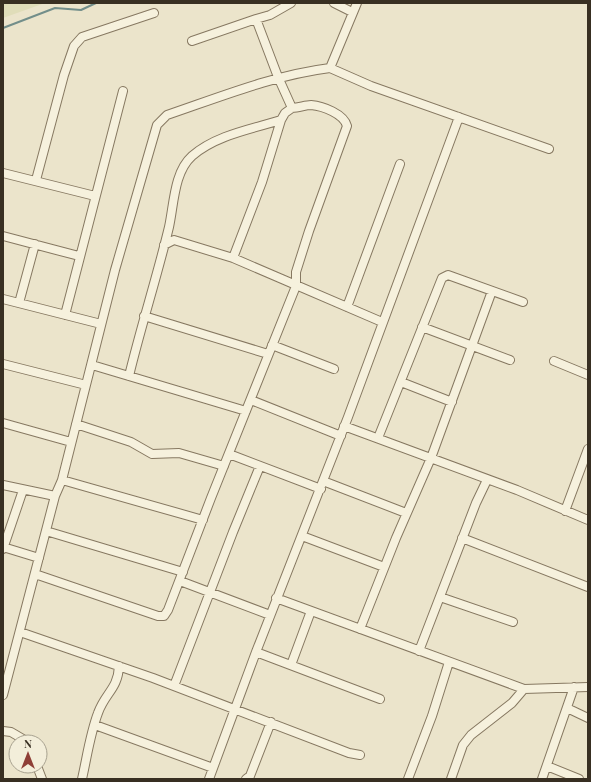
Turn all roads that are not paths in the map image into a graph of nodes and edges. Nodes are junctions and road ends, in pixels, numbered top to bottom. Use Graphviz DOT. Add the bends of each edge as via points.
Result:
graph roads {
  1 [pos="291,3"];
  2 [pos="334,3"];
  3 [pos="356,3"];
  4 [pos="352,12"];
  5 [pos="154,13"];
  6 [pos="256,19"];
  7 [pos="192,41"];
  8 [pos="330,68"];
  9 [pos="278,77"];
  10 [pos="123,91"];
  11 [pos="292,108"];
  12 [pos="459,117"];
  13 [pos="281,120"];
  14 [pos="549,149"];
  15 [pos="400,164"];
  16 [pos="3,173"];
  17 [pos="36,180"];
  18 [pos="96,196"];
  19 [pos="3,236"];
  20 [pos="35,244"];
  21 [pos="164,245"];
  22 [pos="79,256"];
  23 [pos="233,258"];
  24 [pos="296,286"];
  25 [pos="492,291"];
  26 [pos="3,299"];
  27 [pos="523,302"];
  28 [pos="19,303"];
  29 [pos="347,307"];
  30 [pos="64,315"];
  31 [pos="144,316"];
  32 [pos="382,322"];
  33 [pos="101,324"];
  34 [pos="422,327"];
  35 [pos="272,345"];
  36 [pos="472,347"];
  37 [pos="268,354"];
  38 [pos="510,360"];
  39 [pos="554,361"];
  40 [pos="3,364"];
  41 [pos="92,365"];
  42 [pos="334,369"];
  43 [pos="588,375"];
  44 [pos="128,376"];
  45 [pos="401,382"];
  46 [pos="86,385"];
  47 [pos="251,400"];
  48 [pos="452,402"];
  49 [pos="246,411"];
  50 [pos="3,423"];
  51 [pos="76,424"];
  52 [pos="344,426"];
  53 [pos="341,436"];
  54 [pos="378,438"];
  55 [pos="71,442"];
  56 [pos="588,449"];
  57 [pos="228,454"];
  58 [pos="431,458"];
  59 [pos="224,466"];
  60 [pos="260,466"];
  61 [pos="62,480"];
  62 [pos="486,480"];
  63 [pos="3,485"];
  64 [pos="322,485"];
  65 [pos="23,490"];
  66 [pos="55,496"];
  67 [pos="565,511"];
  68 [pos="406,513"];
  69 [pos="203,520"];
  70 [pos="588,520"];
  71 [pos="46,531"];
  72 [pos="302,536"];
  73 [pos="462,538"];
  74 [pos="3,548"];
  75 [pos="39,558"];
  76 [pos="384,567"];
  77 [pos="184,572"];
  78 [pos="35,574"];
  79 [pos="180,581"];
  80 [pos="588,587"];
  81 [pos="211,592"];
  82 [pos="440,597"];
  83 [pos="276,598"];
  84 [pos="311,611"];
  85 [pos="270,615"];
  86 [pos="513,622"];
  87 [pos="360,629"];
  88 [pos="20,632"];
  89 [pos="420,651"];
  90 [pos="256,652"];
  91 [pos="449,662"];
  92 [pos="291,665"];
  93 [pos="119,666"];
  94 [pos="6,671"];
  95 [pos="174,686"];
  96 [pos="588,686"];
  97 [pos="574,687"];
  98 [pos="524,690"];
  99 [pos="3,695"];
  100 [pos="380,699"];
  101 [pos="567,708"];
  102 [pos="234,709"];
  103 [pos="588,718"];
  104 [pos="271,722"];
  105 [pos="95,725"];
  106 [pos="3,731"];
  107 [pos="14,734"];
  108 [pos="360,755"];
  109 [pos="547,766"];
  110 [pos="213,768"];
  111 [pos="251,778"];
  112 [pos="82,779"];
  113 [pos="209,779"];
  114 [pos="408,779"];
  115 [pos="450,779"];
  116 [pos="542,779"];
  117 [pos="579,779"];
  1 -- 6 [label="street" via="270,15"];
  2 -- 4 [label="street"];
  3 -- 4 [label="street"];
  4 -- 8 [label="street"];
  5 -- 17 [label="street" via="82,37 74,46"];
  6 -- 7 [label="street"];
  6 -- 9 [label="street"];
  8 -- 9 [label="street"];
  8 -- 12 [label="street" via="371,86"];
  9 -- 11 [label="street"];
  9 -- 33 [label="street" via="161,119 126,229"];
  10 -- 18 [label="street"];
  11 -- 13 [label="street"];
  11 -- 24 [label="street" via="309,105 328,109 344,119 348,126 308,232 296,272"];
  12 -- 14 [label="street"];
  12 -- 32 [label="street"];
  13 -- 21 [label="street" via="227,136 192,156 181,172"];
  13 -- 23 [label="street" via="262,182"];
  15 -- 29 [label="street"];
  16 -- 17 [label="street"];
  17 -- 18 [label="street"];
  18 -- 22 [label="street"];
  19 -- 20 [label="street"];
  20 -- 22 [label="street"];
  20 -- 28 [label="street"];
  21 -- 23 [label="street" via="174,240"];
  21 -- 31 [label="street"];
  22 -- 30 [label="street"];
  23 -- 24 [label="street"];
  24 -- 29 [label="street"];
  24 -- 35 [label="street"];
  25 -- 27 [label="street"];
  25 -- 34 [label="street" via="444,275"];
  25 -- 36 [label="street"];
  26 -- 28 [label="street"];
  28 -- 30 [label="street"];
  29 -- 32 [label="street"];
  30 -- 33 [label="street"];
  31 -- 37 [label="street"];
  31 -- 44 [label="street"];
  32 -- 52 [label="street"];
  33 -- 41 [label="street"];
  34 -- 36 [label="street"];
  34 -- 45 [label="street"];
  35 -- 37 [label="street"];
  35 -- 42 [label="street"];
  36 -- 38 [label="street"];
  36 -- 48 [label="street"];
  37 -- 47 [label="street"];
  39 -- 43 [label="street"];
  40 -- 46 [label="street"];
  41 -- 44 [label="street"];
  41 -- 46 [label="street"];
  44 -- 49 [label="street"];
  45 -- 48 [label="street"];
  45 -- 54 [label="street"];
  46 -- 51 [label="street"];
  47 -- 49 [label="street"];
  47 -- 53 [label="street"];
  48 -- 58 [label="street"];
  49 -- 57 [label="street"];
  50 -- 55 [label="street"];
  51 -- 55 [label="street"];
  51 -- 59 [label="street" via="131,442 152,454 179,453"];
  52 -- 53 [label="street"];
  52 -- 54 [label="street"];
  53 -- 64 [label="street"];
  54 -- 58 [label="street"];
  55 -- 61 [label="street"];
  56 -- 67 [label="street"];
  57 -- 59 [label="street"];
  57 -- 60 [label="street"];
  58 -- 62 [label="street"];
  58 -- 68 [label="street"];
  59 -- 69 [label="street"];
  60 -- 64 [label="street"];
  60 -- 81 [label="street"];
  61 -- 66 [label="street"];
  61 -- 69 [label="street"];
  62 -- 67 [label="street" via="517,490"];
  62 -- 73 [label="street"];
  63 -- 65 [label="street"];
  64 -- 68 [label="street"];
  64 -- 72 [label="street"];
  65 -- 66 [label="street"];
  65 -- 74 [label="street"];
  66 -- 71 [label="street"];
  67 -- 70 [label="street"];
  68 -- 76 [label="street"];
  69 -- 77 [label="street"];
  71 -- 75 [label="street"];
  71 -- 77 [label="street"];
  72 -- 76 [label="street"];
  72 -- 83 [label="street"];
  73 -- 80 [label="street"];
  73 -- 82 [label="street"];
  74 -- 75 [label="street"];
  75 -- 78 [label="street"];
  76 -- 87 [label="street"];
  77 -- 79 [label="street"];
  78 -- 79 [label="street" via="158,616 164,616 168,610"];
  78 -- 88 [label="street"];
  79 -- 81 [label="street"];
  81 -- 85 [label="street"];
  81 -- 95 [label="street"];
  82 -- 86 [label="street"];
  82 -- 89 [label="street"];
  83 -- 84 [label="street"];
  83 -- 85 [label="street"];
  84 -- 87 [label="street"];
  84 -- 92 [label="street"];
  85 -- 90 [label="street"];
  87 -- 89 [label="street"];
  88 -- 93 [label="street"];
  88 -- 94 [label="street"];
  89 -- 91 [label="street"];
  90 -- 92 [label="street"];
  90 -- 102 [label="street"];
  91 -- 98 [label="street"];
  91 -- 114 [label="street"];
  92 -- 100 [label="street"];
  93 -- 95 [label="street"];
  93 -- 105 [label="street" via="116,684 102,704"];
  94 -- 99 [label="street"];
  95 -- 102 [label="street"];
  96 -- 97 [label="street"];
  97 -- 98 [label="street"];
  97 -- 101 [label="street"];
  98 -- 115 [label="street" via="512,703 471,735 463,745"];
  101 -- 103 [label="street"];
  101 -- 109 [label="street"];
  102 -- 104 [label="street"];
  102 -- 110 [label="street"];
  104 -- 108 [label="street"];
  104 -- 111 [label="street"];
  105 -- 110 [label="street"];
  105 -- 112 [label="street"];
  106 -- 107 [label="street"];
  109 -- 116 [label="street"];
  109 -- 117 [label="street"];
  110 -- 113 [label="street"];
}
